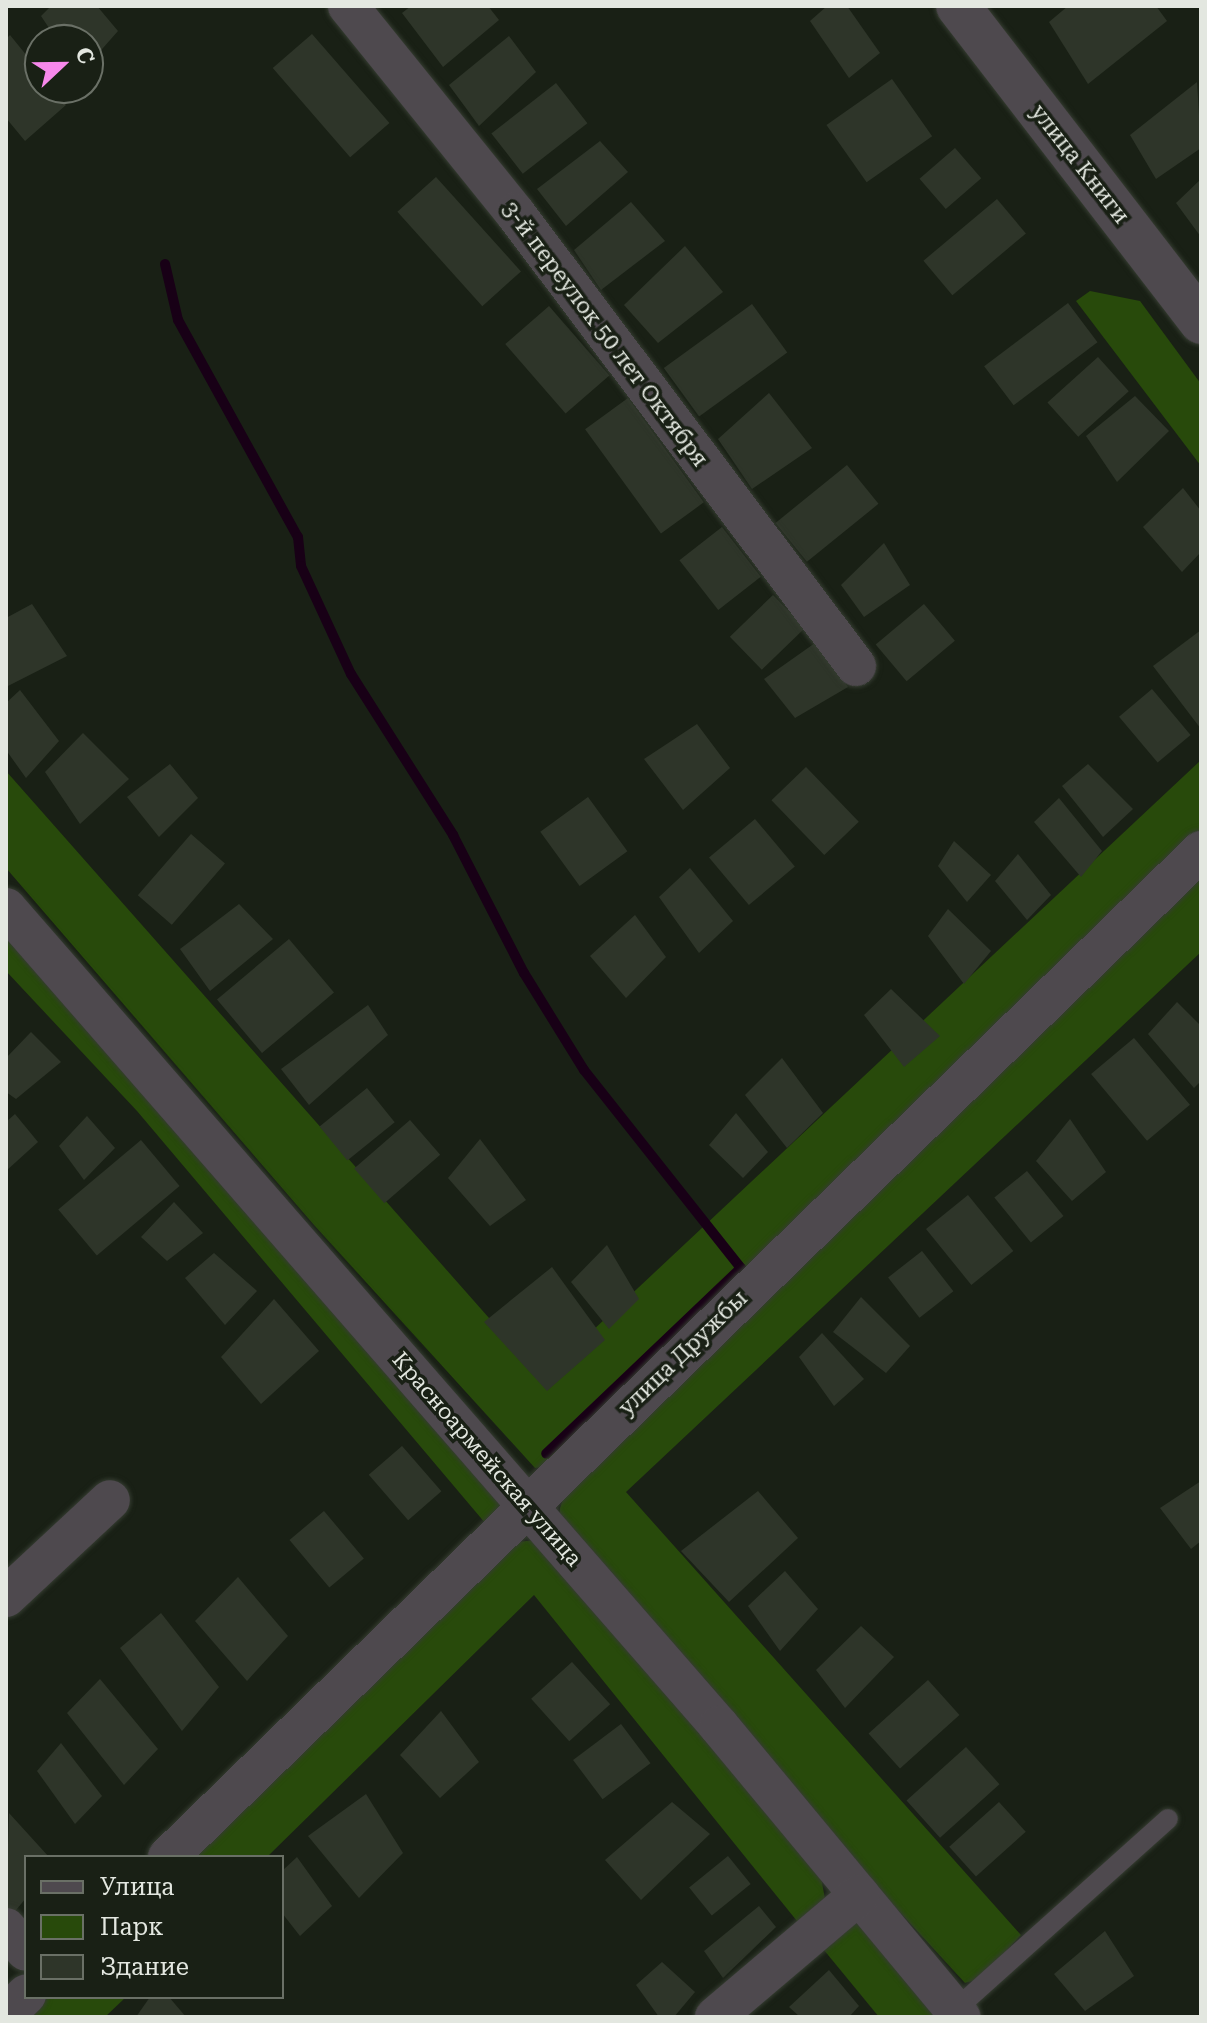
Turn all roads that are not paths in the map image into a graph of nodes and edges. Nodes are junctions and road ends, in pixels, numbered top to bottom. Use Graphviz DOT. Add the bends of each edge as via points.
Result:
graph roads {
  1 [pos="348,6"];
  2 [pos="958,6"];
  3 [pos="1201,322"];
  4 [pos="856,666"];
  5 [pos="1201,851"];
  6 [pos="6,908"];
  7 [pos="110,1500"];
  8 [pos="527,1505"];
  9 [pos="6,1597"];
  10 [pos="1168,1819"];
  11 [pos="170,1855"];
  12 [pos="859,1895"];
  13 [pos="6,1928"];
  14 [pos="24,1949"];
  15 [pos="24,1997"];
  16 [pos="6,2014"];
  17 [pos="958,2014"];
  18 [pos="715,2017"];
  1 -- 4 [label="street, 3-й переулок 50 лет Октября" via="515,213"];
  2 -- 3 [label="street, улица Книги"];
  5 -- 8 [label="street, улица Дружбы"];
  6 -- 8 [label="street, Красноармейская улица"];
  7 -- 9 [label="street"];
  8 -- 11 [label="street, улица Дружбы"];
  8 -- 12 [label="street, Красноармейская улица"];
  10 -- 17 [label="lane"];
  12 -- 17 [label="street, Красноармейская улица"];
  12 -- 18 [label="street"];
  13 -- 14 [label="street"];
  15 -- 16 [label="street"];
}
